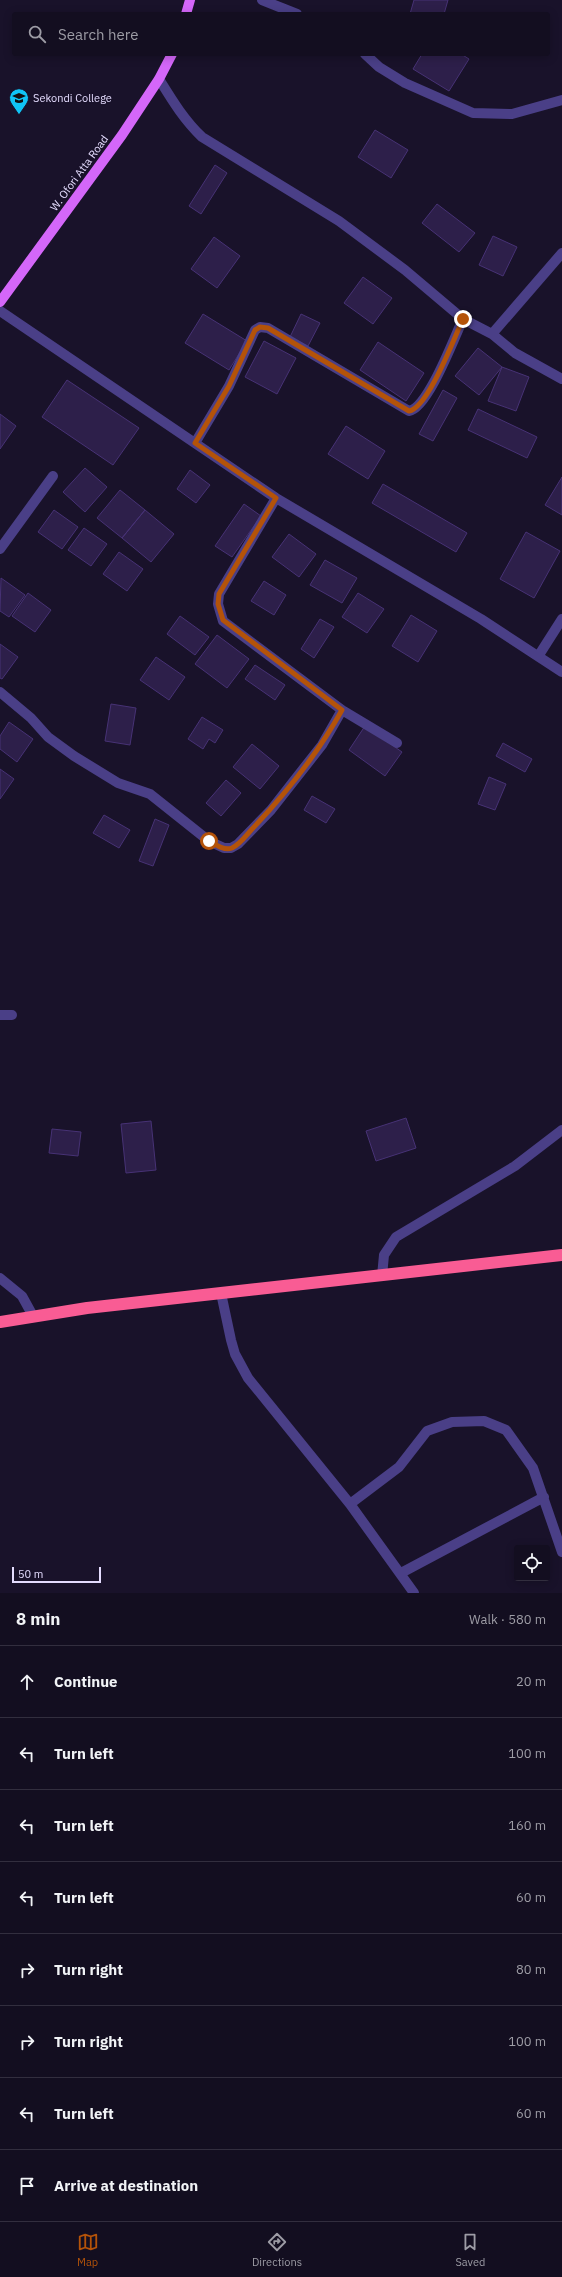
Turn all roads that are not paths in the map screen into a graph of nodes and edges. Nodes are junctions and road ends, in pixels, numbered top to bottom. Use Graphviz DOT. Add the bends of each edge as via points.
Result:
graph roads {
  1 [pos="183,0"];
  2 [pos="190,0"];
  3 [pos="262,0"];
  4 [pos="183,12"];
  5 [pos="187,12"];
  6 [pos="292,12"];
  7 [pos="171,56"];
  8 [pos="367,56"];
  9 [pos="159,79"];
  10 [pos="562,100"];
  11 [pos="562,253"];
  12 [pos="0,302"];
  13 [pos="0,311"];
  14 [pos="463,319"];
  15 [pos="492,334"];
  16 [pos="562,379"];
  17 [pos="195,443"];
  18 [pos="53,476"];
  19 [pos="276,498"];
  20 [pos="0,549"];
  21 [pos="562,619"];
  22 [pos="539,656"];
  23 [pos="562,672"];
  24 [pos="0,692"];
  25 [pos="342,710"];
  26 [pos="397,743"];
  27 [pos="0,1015"];
  28 [pos="12,1015"];
  29 [pos="562,1130"];
  30 [pos="562,1255"];
  31 [pos="382,1276"];
  32 [pos="0,1278"];
  33 [pos="221,1293"];
  34 [pos="33,1316"];
  35 [pos="0,1322"];
  36 [pos="544,1497"];
  37 [pos="350,1504"];
  38 [pos="562,1552"];
  39 [pos="401,1573"];
  40 [pos="414,1593"];
  1 -- 4 [label="main road"];
  2 -- 5 [label="main road"];
  3 -- 6 [label="street"];
  7 -- 9 [label="main road, W. Ofori Atta Road"];
  8 -- 10 [label="street" via="379,67 405,83 473,113 512,114"];
  9 -- 12 [label="main road, W. Ofori Atta Road" via="122,135"];
  9 -- 14 [label="street" via="189,125 202,137 339,221 405,270"];
  11 -- 15 [label="street"];
  13 -- 17 [label="street"];
  14 -- 15 [label="street"];
  14 -- 17 [label="street" via="429,391 420,406 409,411 268,328 260,327 255,330 229,386"];
  15 -- 16 [label="street" via="515,353"];
  17 -- 19 [label="street"];
  18 -- 20 [label="street"];
  19 -- 22 [label="street"];
  19 -- 25 [label="street" via="219,594 220,613 223,620"];
  21 -- 22 [label="street"];
  22 -- 23 [label="street"];
  24 -- 25 [label="street" via="31,718 48,737 74,756 118,783 150,794 209,841 224,848 238,844 270,810 322,745"];
  25 -- 26 [label="street"];
  27 -- 28 [label="street"];
  29 -- 31 [label="street" via="515,1166 396,1238 384,1255"];
  30 -- 31 [label="highway"];
  31 -- 33 [label="highway"];
  32 -- 34 [label="street" via="22,1296"];
  33 -- 34 [label="highway"];
  33 -- 37 [label="street" via="235,1354 248,1378"];
  34 -- 35 [label="highway"];
  36 -- 37 [label="street" via="533,1468 506,1430 492,1423 466,1420 427,1431 399,1467"];
  36 -- 38 [label="street"];
  36 -- 39 [label="street"];
  37 -- 39 [label="street"];
  39 -- 40 [label="street"];
}
